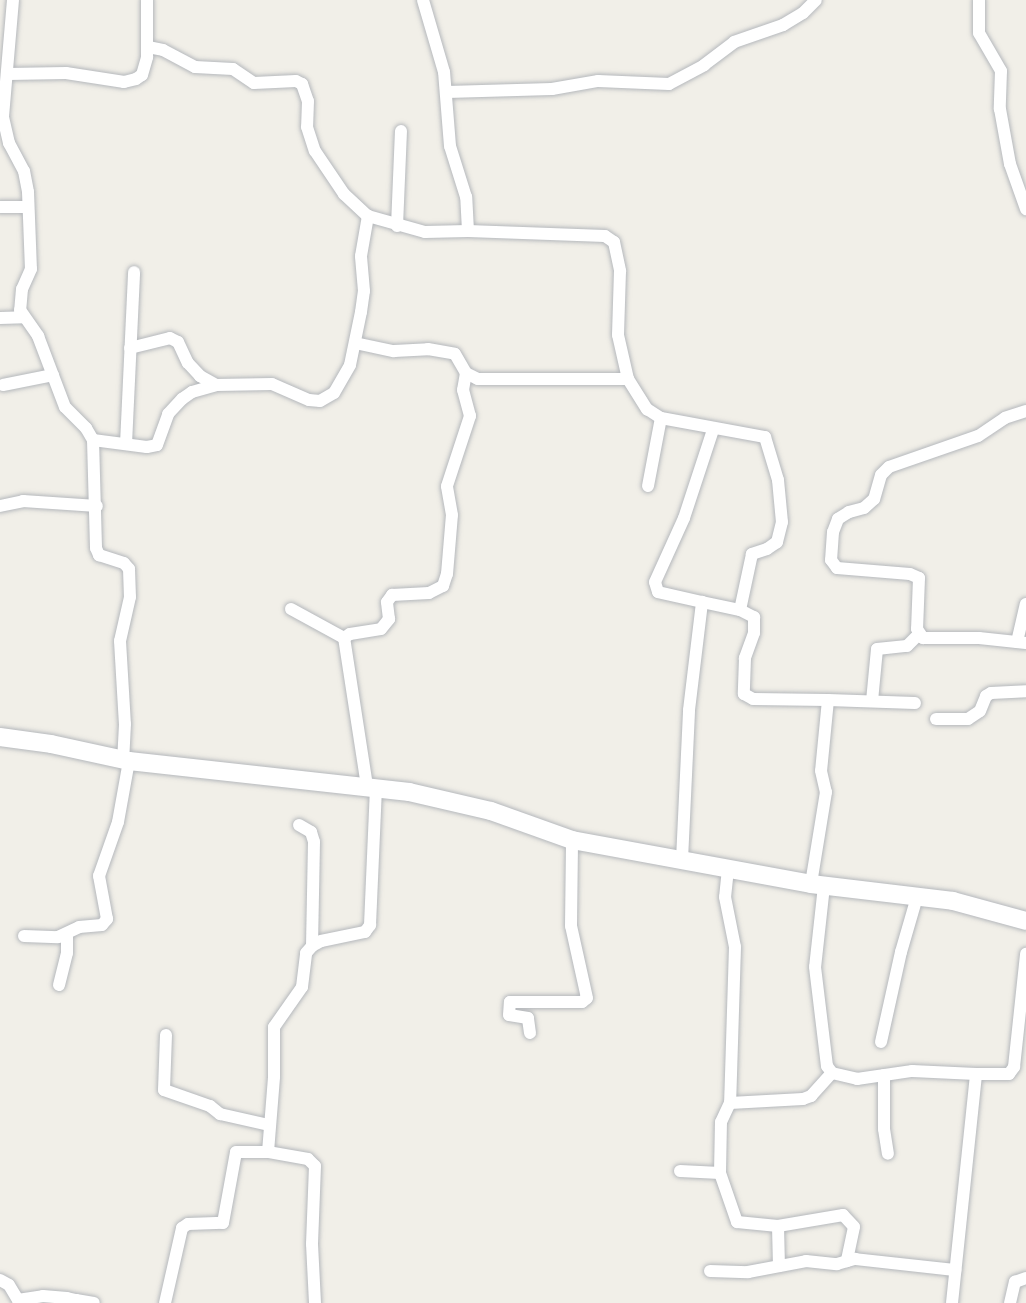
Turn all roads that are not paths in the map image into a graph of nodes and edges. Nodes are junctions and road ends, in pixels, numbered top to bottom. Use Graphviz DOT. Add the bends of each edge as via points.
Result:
graph roads {
  1 [pos="13,0"];
  2 [pos="148,0"];
  3 [pos="423,0"];
  4 [pos="817,0"];
  5 [pos="979,0"];
  6 [pos="148,47"];
  7 [pos="8,74"];
  8 [pos="447,92"];
  9 [pos="401,131"];
  10 [pos="5,143"];
  11 [pos="0,207"];
  12 [pos="28,207"];
  13 [pos="1026,209"];
  14 [pos="368,216"];
  15 [pos="397,226"];
  16 [pos="468,231"];
  17 [pos="134,272"];
  18 [pos="24,317"];
  19 [pos="0,318"];
  20 [pos="355,343"];
  21 [pos="130,348"];
  22 [pos="466,373"];
  23 [pos="53,375"];
  24 [pos="628,379"];
  25 [pos="3,385"];
  26 [pos="216,385"];
  27 [pos="1026,411"];
  28 [pos="661,418"];
  29 [pos="713,430"];
  30 [pos="93,440"];
  31 [pos="126,444"];
  32 [pos="648,486"];
  33 [pos="0,506"];
  34 [pos="97,506"];
  35 [pos="702,602"];
  36 [pos="1026,604"];
  37 [pos="291,609"];
  38 [pos="740,610"];
  39 [pos="919,634"];
  40 [pos="344,638"];
  41 [pos="1022,642"];
  42 [pos="1026,691"];
  43 [pos="828,700"];
  44 [pos="872,701"];
  45 [pos="915,703"];
  46 [pos="936,719"];
  47 [pos="0,737"];
  48 [pos="126,759"];
  49 [pos="372,786"];
  50 [pos="299,825"];
  51 [pos="572,840"];
  52 [pos="682,860"];
  53 [pos="728,869"];
  54 [pos="817,885"];
  55 [pos="917,897"];
  56 [pos="1026,921"];
  57 [pos="67,934"];
  58 [pos="24,936"];
  59 [pos="312,946"];
  60 [pos="1026,954"];
  61 [pos="59,985"];
  62 [pos="530,1033"];
  63 [pos="166,1035"];
  64 [pos="881,1042"];
  65 [pos="832,1073"];
  66 [pos="976,1074"];
  67 [pos="884,1075"];
  68 [pos="730,1103"];
  69 [pos="269,1125"];
  70 [pos="268,1152"];
  71 [pos="888,1154"];
  72 [pos="680,1171"];
  73 [pos="720,1173"];
  74 [pos="778,1226"];
  75 [pos="847,1261"];
  76 [pos="779,1266"];
  77 [pos="955,1270"];
  78 [pos="710,1271"];
  79 [pos="1026,1278"];
  80 [pos="0,1280"];
  81 [pos="75,1302"];
  82 [pos="94,1303"];
  83 [pos="165,1303"];
  84 [pos="315,1303"];
  85 [pos="951,1303"];
  86 [pos="1010,1303"];
  1 -- 7 [label="street"];
  2 -- 6 [label="street"];
  3 -- 8 [label="street"];
  4 -- 8 [label="street" via="783,25 734,42 669,84 598,81 552,89"];
  5 -- 13 [label="street" via="979,33 1001,71 1000,109 1010,164"];
  6 -- 7 [label="street" via="142,75 124,82 66,73"];
  6 -- 14 [label="street" via="195,67 233,69 254,83 302,84 315,151 344,194"];
  7 -- 10 [label="street"];
  8 -- 16 [label="street" via="450,146 466,197"];
  9 -- 15 [label="street"];
  10 -- 12 [label="street" via="24,171"];
  11 -- 12 [label="street"];
  12 -- 18 [label="street" via="31,269 19,300"];
  14 -- 15 [label="street"];
  14 -- 20 [label="street" via="361,256 363,301"];
  15 -- 16 [label="street" via="438,234"];
  16 -- 24 [label="street" via="605,236 614,242 620,271 618,334"];
  17 -- 21 [label="street"];
  18 -- 19 [label="street"];
  18 -- 23 [label="street" via="38,336"];
  20 -- 22 [label="street" via="394,351 428,349 455,354"];
  20 -- 26 [label="street" via="341,384 320,401 272,384"];
  21 -- 26 [label="street" via="170,338 178,342 200,376"];
  21 -- 31 [label="street"];
  22 -- 24 [label="street" via="500,380"];
  22 -- 40 [label="street" via="463,390 470,416 446,486 452,515 443,586 429,593 392,595 387,601 389,619 381,629"];
  23 -- 25 [label="street"];
  23 -- 30 [label="street" via="65,407"];
  24 -- 28 [label="street" via="646,409"];
  26 -- 31 [label="street" via="182,399 168,414 157,444"];
  27 -- 39 [label="street" via="978,436 889,467 881,475 874,499 838,519 833,532 833,565 919,578"];
  28 -- 29 [label="street"];
  28 -- 32 [label="street"];
  29 -- 35 [label="street" via="684,518 655,582 658,592"];
  29 -- 38 [label="street" via="765,438 782,503 777,542 752,554"];
  30 -- 31 [label="street"];
  30 -- 34 [label="street"];
  33 -- 34 [label="street" via="23,501"];
  34 -- 48 [label="street" via="99,555 124,563 131,579 120,641"];
  35 -- 38 [label="street"];
  35 -- 52 [label="street" via="689,710"];
  36 -- 41 [label="street"];
  37 -- 40 [label="street"];
  38 -- 43 [label="street" via="754,618 755,624 745,658 744,694 753,699"];
  39 -- 41 [label="street" via="923,638"];
  39 -- 44 [label="street" via="907,646 877,649"];
  40 -- 49 [label="street"];
  42 -- 46 [label="street" via="991,693 976,716 968,719"];
  43 -- 44 [label="street"];
  43 -- 54 [label="street"];
  44 -- 45 [label="street"];
  47 -- 48 [label="street"];
  48 -- 49 [label="street"];
  48 -- 57 [label="street" via="118,822 99,876 107,919 102,925"];
  49 -- 51 [label="street" via="480,808"];
  49 -- 59 [label="street" via="370,925 365,932"];
  50 -- 59 [label="street" via="310,832 314,842"];
  51 -- 52 [label="street"];
  51 -- 62 [label="street" via="570,926 587,998 582,1002 510,1002 509,1015 528,1018"];
  52 -- 53 [label="street"];
  53 -- 54 [label="street"];
  53 -- 68 [label="street" via="725,897 735,947"];
  54 -- 55 [label="street"];
  54 -- 65 [label="street" via="815,967 827,1066"];
  55 -- 56 [label="street" via="953,901"];
  55 -- 64 [label="street"];
  57 -- 58 [label="street" via="40,939"];
  57 -- 61 [label="street"];
  59 -- 69 [label="street" via="306,953 302,987 274,1027"];
  60 -- 66 [label="street" via="1012,1072"];
  63 -- 69 [label="street" via="164,1090 220,1114"];
  65 -- 67 [label="street" via="856,1079"];
  65 -- 68 [label="street" via="803,1100"];
  66 -- 67 [label="street" via="912,1071"];
  66 -- 77 [label="street"];
  67 -- 71 [label="street"];
  68 -- 73 [label="street" via="721,1122"];
  69 -- 70 [label="street"];
  70 -- 83 [label="street" via="236,1152 223,1223 182,1228"];
  70 -- 84 [label="street" via="308,1159 315,1167"];
  72 -- 73 [label="street"];
  73 -- 74 [label="street" via="737,1222"];
  74 -- 75 [label="street" via="843,1214 854,1227"];
  74 -- 76 [label="street"];
  75 -- 76 [label="street"];
  75 -- 77 [label="street" via="867,1259"];
  76 -- 78 [label="street" via="748,1272"];
  77 -- 85 [label="street"];
  79 -- 86 [label="street" via="1014,1282"];
  80 -- 81 [label="street" via="9,1284 18,1300 43,1296"];
  81 -- 82 [label="street"];
}
